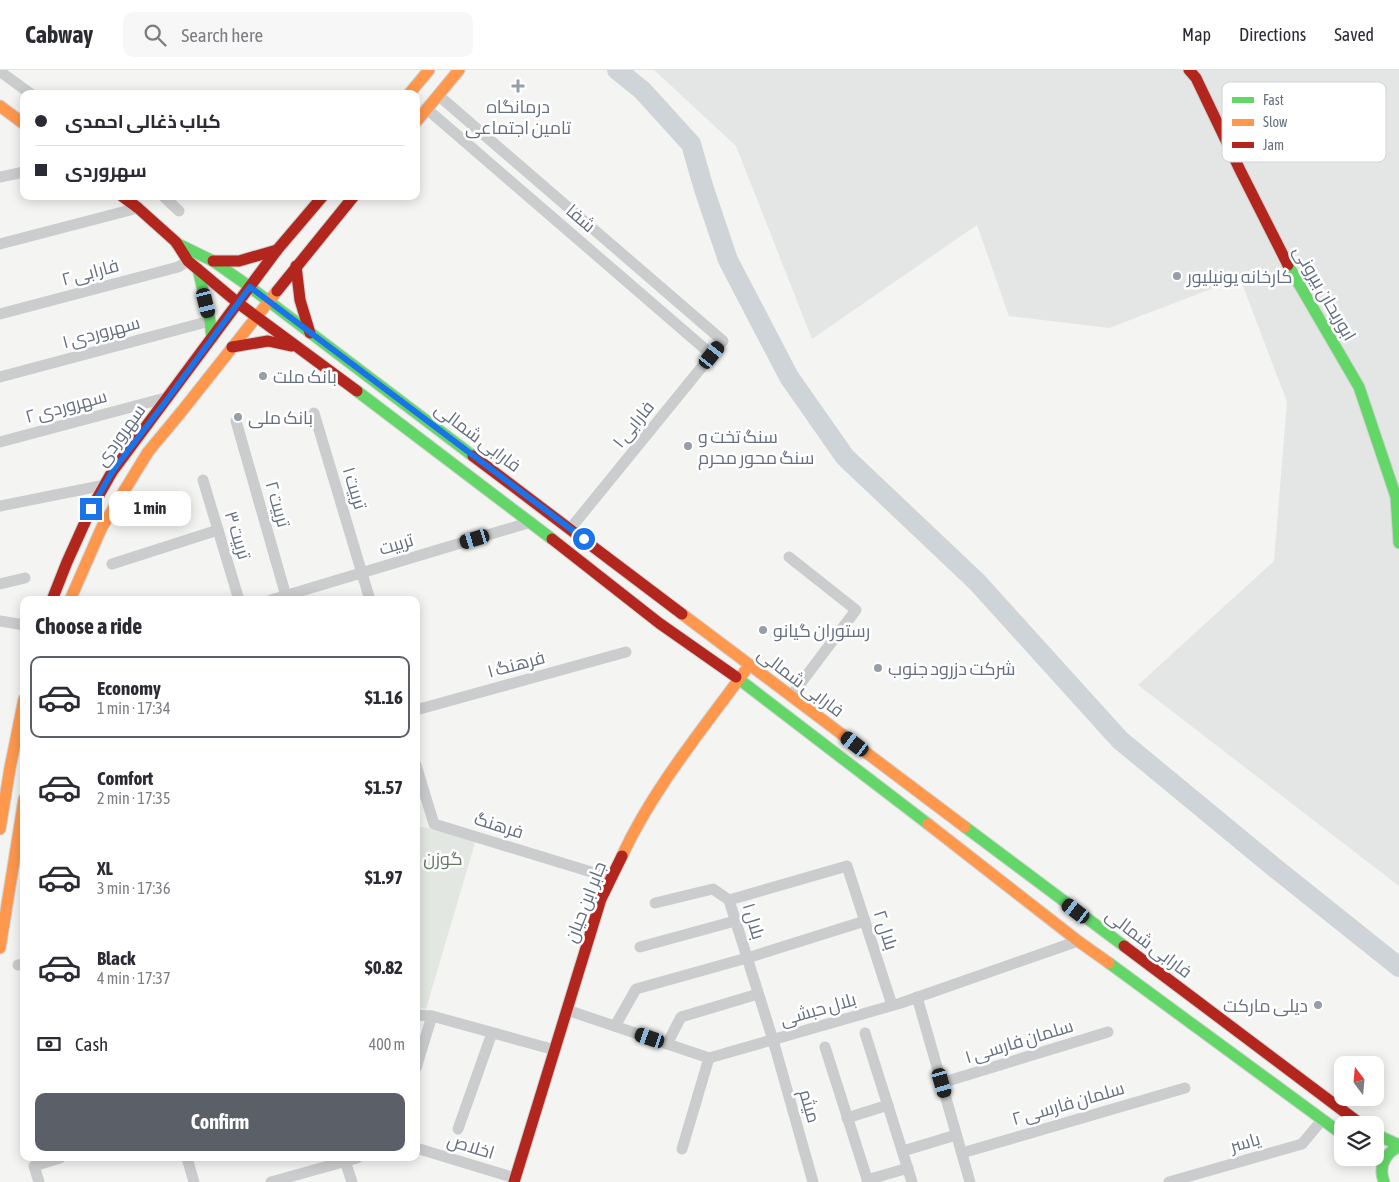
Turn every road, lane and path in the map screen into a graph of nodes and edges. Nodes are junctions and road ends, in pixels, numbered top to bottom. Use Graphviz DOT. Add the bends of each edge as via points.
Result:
graph roads {
  1 [pos="429,70"];
  2 [pos="460,70"];
  3 [pos="1189,70"];
  4 [pos="2,73"];
  5 [pos="25,90"];
  6 [pos="412,90"];
  7 [pos="438,95"];
  8 [pos="0,106"];
  9 [pos="427,109"];
  10 [pos="458,112"];
  11 [pos="420,117"];
  12 [pos="20,121"];
  13 [pos="447,126"];
  14 [pos="1222,131"];
  15 [pos="1237,162"];
  16 [pos="20,173"];
  17 [pos="0,177"];
  18 [pos="544,187"];
  19 [pos="127,200"];
  20 [pos="167,200"];
  21 [pos="320,200"];
  22 [pos="351,200"];
  23 [pos="533,200"];
  24 [pos="138,208"];
  25 [pos="179,211"];
  26 [pos="176,242"];
  27 [pos="0,244"];
  28 [pos="277,250"];
  29 [pos="188,261"];
  30 [pos="213,261"];
  31 [pos="296,266"];
  32 [pos="198,268"];
  33 [pos="250,287"];
  34 [pos="268,301"];
  35 [pos="238,303"];
  36 [pos="0,314"];
  37 [pos="256,316"];
  38 [pos="210,321"];
  39 [pos="310,333"];
  40 [pos="212,338"];
  41 [pos="723,341"];
  42 [pos="322,342"];
  43 [pos="232,347"];
  44 [pos="299,348"];
  45 [pos="310,355"];
  46 [pos="712,355"];
  47 [pos="0,377"];
  48 [pos="169,397"];
  49 [pos="314,413"];
  50 [pos="236,421"];
  51 [pos="0,442"];
  52 [pos="203,480"];
  53 [pos="105,485"];
  54 [pos="0,506"];
  55 [pos="531,522"];
  56 [pos="570,528"];
  57 [pos="218,530"];
  58 [pos="1399,543"];
  59 [pos="789,557"];
  60 [pos="112,564"];
  61 [pos="362,573"];
  62 [pos="25,578"];
  63 [pos="0,584"];
  64 [pos="54,596"];
  65 [pos="72,596"];
  66 [pos="238,596"];
  67 [pos="286,596"];
  68 [pos="369,596"];
  69 [pos="0,621"];
  70 [pos="20,624"];
  71 [pos="626,652"];
  72 [pos="750,664"];
  73 [pos="739,679"];
  74 [pos="791,696"];
  75 [pos="420,709"];
  76 [pos="20,719"];
  77 [pos="420,778"];
  78 [pos="0,829"];
  79 [pos="20,844"];
  80 [pos="18,866"];
  81 [pos="847,866"];
  82 [pos="611,878"];
  83 [pos="728,900"];
  84 [pos="654,903"];
  85 [pos="735,921"];
  86 [pos="865,921"];
  87 [pos="1078,942"];
  88 [pos="640,947"];
  89 [pos="0,948"];
  90 [pos="747,958"];
  91 [pos="758,994"];
  92 [pos="917,997"];
  93 [pos="892,1006"];
  94 [pos="567,1010"];
  95 [pos="420,1015"];
  96 [pos="432,1016"];
  97 [pos="615,1026"];
  98 [pos="492,1032"];
  99 [pos="1108,1032"];
  100 [pos="866,1033"];
  101 [pos="773,1040"];
  102 [pos="667,1044"];
  103 [pos="825,1047"];
  104 [pos="555,1050"];
  105 [pos="420,1055"];
  106 [pos="709,1058"];
  107 [pos="942,1083"];
  108 [pos="1185,1088"];
  109 [pos="888,1105"];
  110 [pos="1350,1116"];
  111 [pos="847,1118"];
  112 [pos="1322,1120"];
  113 [pos="1334,1128"];
  114 [pos="458,1129"];
  115 [pos="956,1135"];
  116 [pos="1384,1138"];
  117 [pos="1399,1146"];
  118 [pos="420,1149"];
  119 [pos="682,1149"];
  120 [pos="903,1151"];
  121 [pos="962,1153"];
  122 [pos="50,1161"];
  123 [pos="188,1161"];
  124 [pos="345,1161"];
  125 [pos="1376,1166"];
  126 [pos="908,1168"];
  127 [pos="1382,1177"];
  128 [pos="515,1180"];
  129 [pos="868,1181"];
  130 [pos="39,1182"];
  131 [pos="194,1182"];
  132 [pos="271,1182"];
  133 [pos="352,1182"];
  134 [pos="813,1182"];
  135 [pos="912,1182"];
  136 [pos="970,1182"];
  137 [pos="1168,1182"];
  1 -- 6 [label="street"];
  2 -- 7 [label="street"];
  3 -- 14 [label="street, ابوریحان بیرونی"];
  4 -- 5 [label="street"];
  7 -- 9 [label="street"];
  7 -- 10 [label="street, شفا"];
  8 -- 12 [label="street"];
  9 -- 11 [label="street"];
  9 -- 13 [label="street, شفا"];
  10 -- 13 [label="street"];
  10 -- 18 [label="street, شفا"];
  13 -- 23 [label="street, شفا"];
  15 -- 58 [label="street, ابوریحان بیرونی" via="1292,273 1359,387 1396,497"];
  16 -- 17 [label="street"];
  18 -- 23 [label="street"];
  18 -- 41 [label="street, شفا"];
  19 -- 24 [label="street"];
  20 -- 25 [label="street"];
  21 -- 28 [label="street, سهروردی"];
  22 -- 31 [label="street, سهروردی"];
  23 -- 46 [label="street, شفا"];
  24 -- 26 [label="street"];
  24 -- 27 [label="street"];
  26 -- 29 [label="street"];
  26 -- 30 [label="street"];
  28 -- 30 [label="street" via="239,261"];
  28 -- 33 [label="street, سهروردی"];
  29 -- 32 [label="street"];
  29 -- 36 [label="street, فارابی ۲" via="178,267"];
  30 -- 33 [label="street"];
  31 -- 34 [label="street, سهروردی"];
  31 -- 39 [label="street" via="300,300"];
  32 -- 35 [label="street"];
  32 -- 38 [label="street"];
  33 -- 34 [label="street, فارابی شمالی"];
  33 -- 35 [label="street, سهروردی"];
  34 -- 37 [label="street, سهروردی"];
  34 -- 39 [label="street, فارابی شمالی"];
  35 -- 37 [label="street, فارابی شمالی"];
  35 -- 40 [label="street, سهروردی"];
  37 -- 43 [label="street, سهروردی"];
  37 -- 44 [label="street, فارابی شمالی"];
  38 -- 40 [label="street"];
  38 -- 47 [label="street, سهروردی ۱"];
  39 -- 42 [label="street, فارابی شمالی"];
  40 -- 48 [label="street, سهروردی"];
  41 -- 46 [label="street, فارابی ۱"];
  42 -- 45 [label="street" via="310,346"];
  42 -- 56 [label="street, فارابی شمالی"];
  43 -- 44 [label="street" via="268,340"];
  43 -- 65 [label="street, سهروردی" via="148,452 102,527"];
  44 -- 45 [label="street, فارابی شمالی"];
  45 -- 55 [label="street, فارابی شمالی"];
  46 -- 56 [label="street, فارابی ۱"];
  48 -- 51 [label="street, سهروردی ۲"];
  48 -- 53 [label="street, سهروردی"];
  49 -- 61 [label="street, تربیت ۱"];
  50 -- 67 [label="street, تربیت ۲"];
  52 -- 57 [label="street, تربیت ۳"];
  53 -- 54 [label="street"];
  53 -- 64 [label="street, سهروردی"];
  55 -- 61 [label="street, تربیت"];
  55 -- 73 [label="street, فارابی شمالی" via="659,623"];
  56 -- 72 [label="street, فارابی شمالی"];
  57 -- 60 [label="street"];
  57 -- 66 [label="street, تربیت ۳"];
  59 -- 74 [label="street" via="856,610"];
  61 -- 67 [label="street, تربیت"];
  61 -- 68 [label="street"];
  62 -- 63 [label="street"];
  69 -- 70 [label="street"];
  71 -- 75 [label="street, فرهنگ ۱"];
  72 -- 73 [label="street, جابر ابن حیان"];
  72 -- 74 [label="street, فارابی شمالی"];
  73 -- 82 [label="street, جابر ابن حیان" via="677,764 633,832"];
  73 -- 87 [label="street, فارابی شمالی"];
  74 -- 110 [label="street, فارابی شمالی"];
  76 -- 78 [label="street"];
  77 -- 82 [label="street, فرهنگ" via="434,824"];
  79 -- 80 [label="street"];
  80 -- 89 [label="street"];
  81 -- 83 [label="street, بلال ۱"];
  81 -- 86 [label="street, بلال ۲"];
  82 -- 94 [label="street, جابر ابن حیان" via="601,899"];
  83 -- 84 [label="street" via="714,889"];
  83 -- 85 [label="street, بلال ۱"];
  85 -- 88 [label="street"];
  85 -- 90 [label="street, بلال ۱"];
  86 -- 90 [label="street"];
  86 -- 93 [label="street, بلال ۲"];
  87 -- 92 [label="street, بلال حبشی"];
  87 -- 112 [label="street, فارابی شمالی"];
  90 -- 91 [label="street, بلال ۱"];
  90 -- 97 [label="street" via="636,989"];
  91 -- 101 [label="street, بلال ۱"];
  91 -- 102 [label="street" via="681,1017"];
  92 -- 93 [label="street, بلال حبشی"];
  92 -- 107 [label="street"];
  93 -- 101 [label="street, بلال حبشی"];
  94 -- 97 [label="street"];
  94 -- 104 [label="street, جابر ابن حیان"];
  95 -- 96 [label="street"];
  96 -- 98 [label="street"];
  96 -- 105 [label="street"];
  97 -- 102 [label="street"];
  98 -- 104 [label="street"];
  98 -- 114 [label="street"];
  99 -- 107 [label="street, سلمان فارسی ۱"];
  100 -- 109 [label="street"];
  101 -- 106 [label="street, بلال حبشی"];
  101 -- 134 [label="street, میثم"];
  102 -- 106 [label="street"];
  103 -- 111 [label="street"];
  104 -- 128 [label="street, جابر ابن حیان"];
  106 -- 119 [label="street"];
  107 -- 115 [label="street"];
  108 -- 121 [label="street, سلمان فارسی ۲"];
  109 -- 111 [label="street"];
  109 -- 120 [label="street"];
  111 -- 129 [label="street"];
  112 -- 113 [label="street, فارابی شمالی"];
  112 -- 137 [label="street, یاسر" via="1302,1144"];
  115 -- 120 [label="street"];
  115 -- 121 [label="street"];
  116 -- 117 [label="street"];
  117 -- 127 [label="street" via="1383,1160"];
  118 -- 128 [label="street, اخلاص"];
  120 -- 126 [label="street"];
  121 -- 136 [label="street"];
  122 -- 130 [label="street" via="34,1166"];
  123 -- 131 [label="street"];
  124 -- 132 [label="street"];
  124 -- 133 [label="street"];
  125 -- 127 [label="street"];
  126 -- 129 [label="street"];
  126 -- 135 [label="street"];
}
